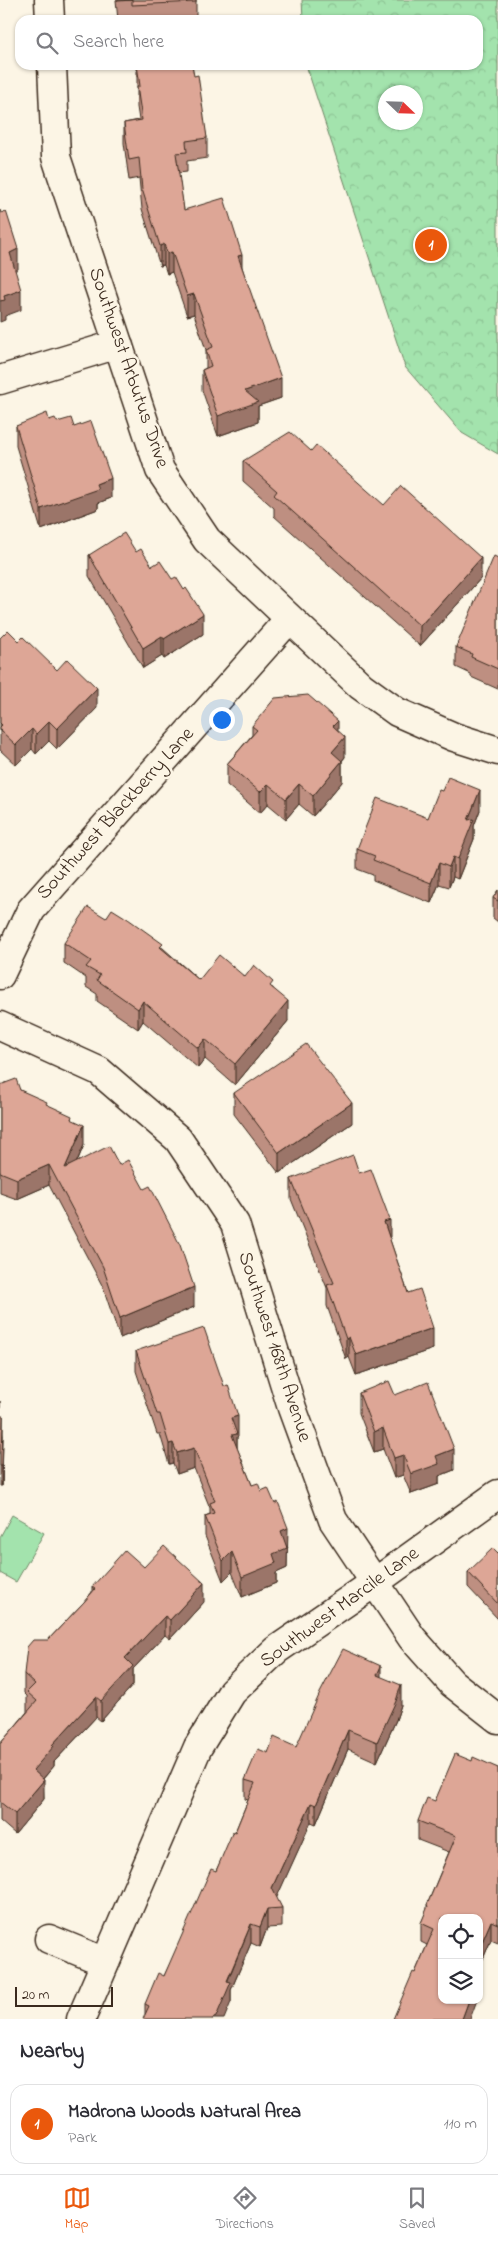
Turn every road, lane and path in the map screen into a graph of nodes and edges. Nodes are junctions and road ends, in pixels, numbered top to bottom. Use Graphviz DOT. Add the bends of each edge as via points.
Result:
graph roads {
  1 [pos="49,0"];
  2 [pos="50,15"];
  3 [pos="52,70"];
  4 [pos="118,344"];
  5 [pos="0,380"];
  6 [pos="290,619"];
  7 [pos="498,751"];
  8 [pos="0,975"];
  9 [pos="0,1026"];
  10 [pos="498,1494"];
  11 [pos="374,1584"];
  12 [pos="498,1719"];
  13 [pos="49,1938"];
  14 [pos="105,1962"];
  15 [pos="81,2019"];
  1 -- 2 [label="street"];
  3 -- 4 [label="street, Southwest Arbutus Drive" via="56,157"];
  4 -- 5 [label="street"];
  4 -- 6 [label="street, Southwest Arbutus Drive" via="160,470 207,540"];
  6 -- 7 [label="street, Southwest Arbutus Drive" via="361,686 397,712"];
  6 -- 8 [label="street, Southwest Blackberry Lane" via="31,910"];
  9 -- 11 [label="street, Southwest 168th Avenue" via="99,1071 178,1139 235,1224 292,1408 333,1520"];
  10 -- 11 [label="street, Southwest Marcile Lane"];
  11 -- 12 [label="street, Southwest 168th Avenue" via="412,1638 452,1684"];
  11 -- 14 [label="street, Southwest Marcile Lane" via="276,1650 232,1692 198,1747"];
  13 -- 14 [label="street"];
  14 -- 15 [label="street, Southwest Marcile Lane"];
}
